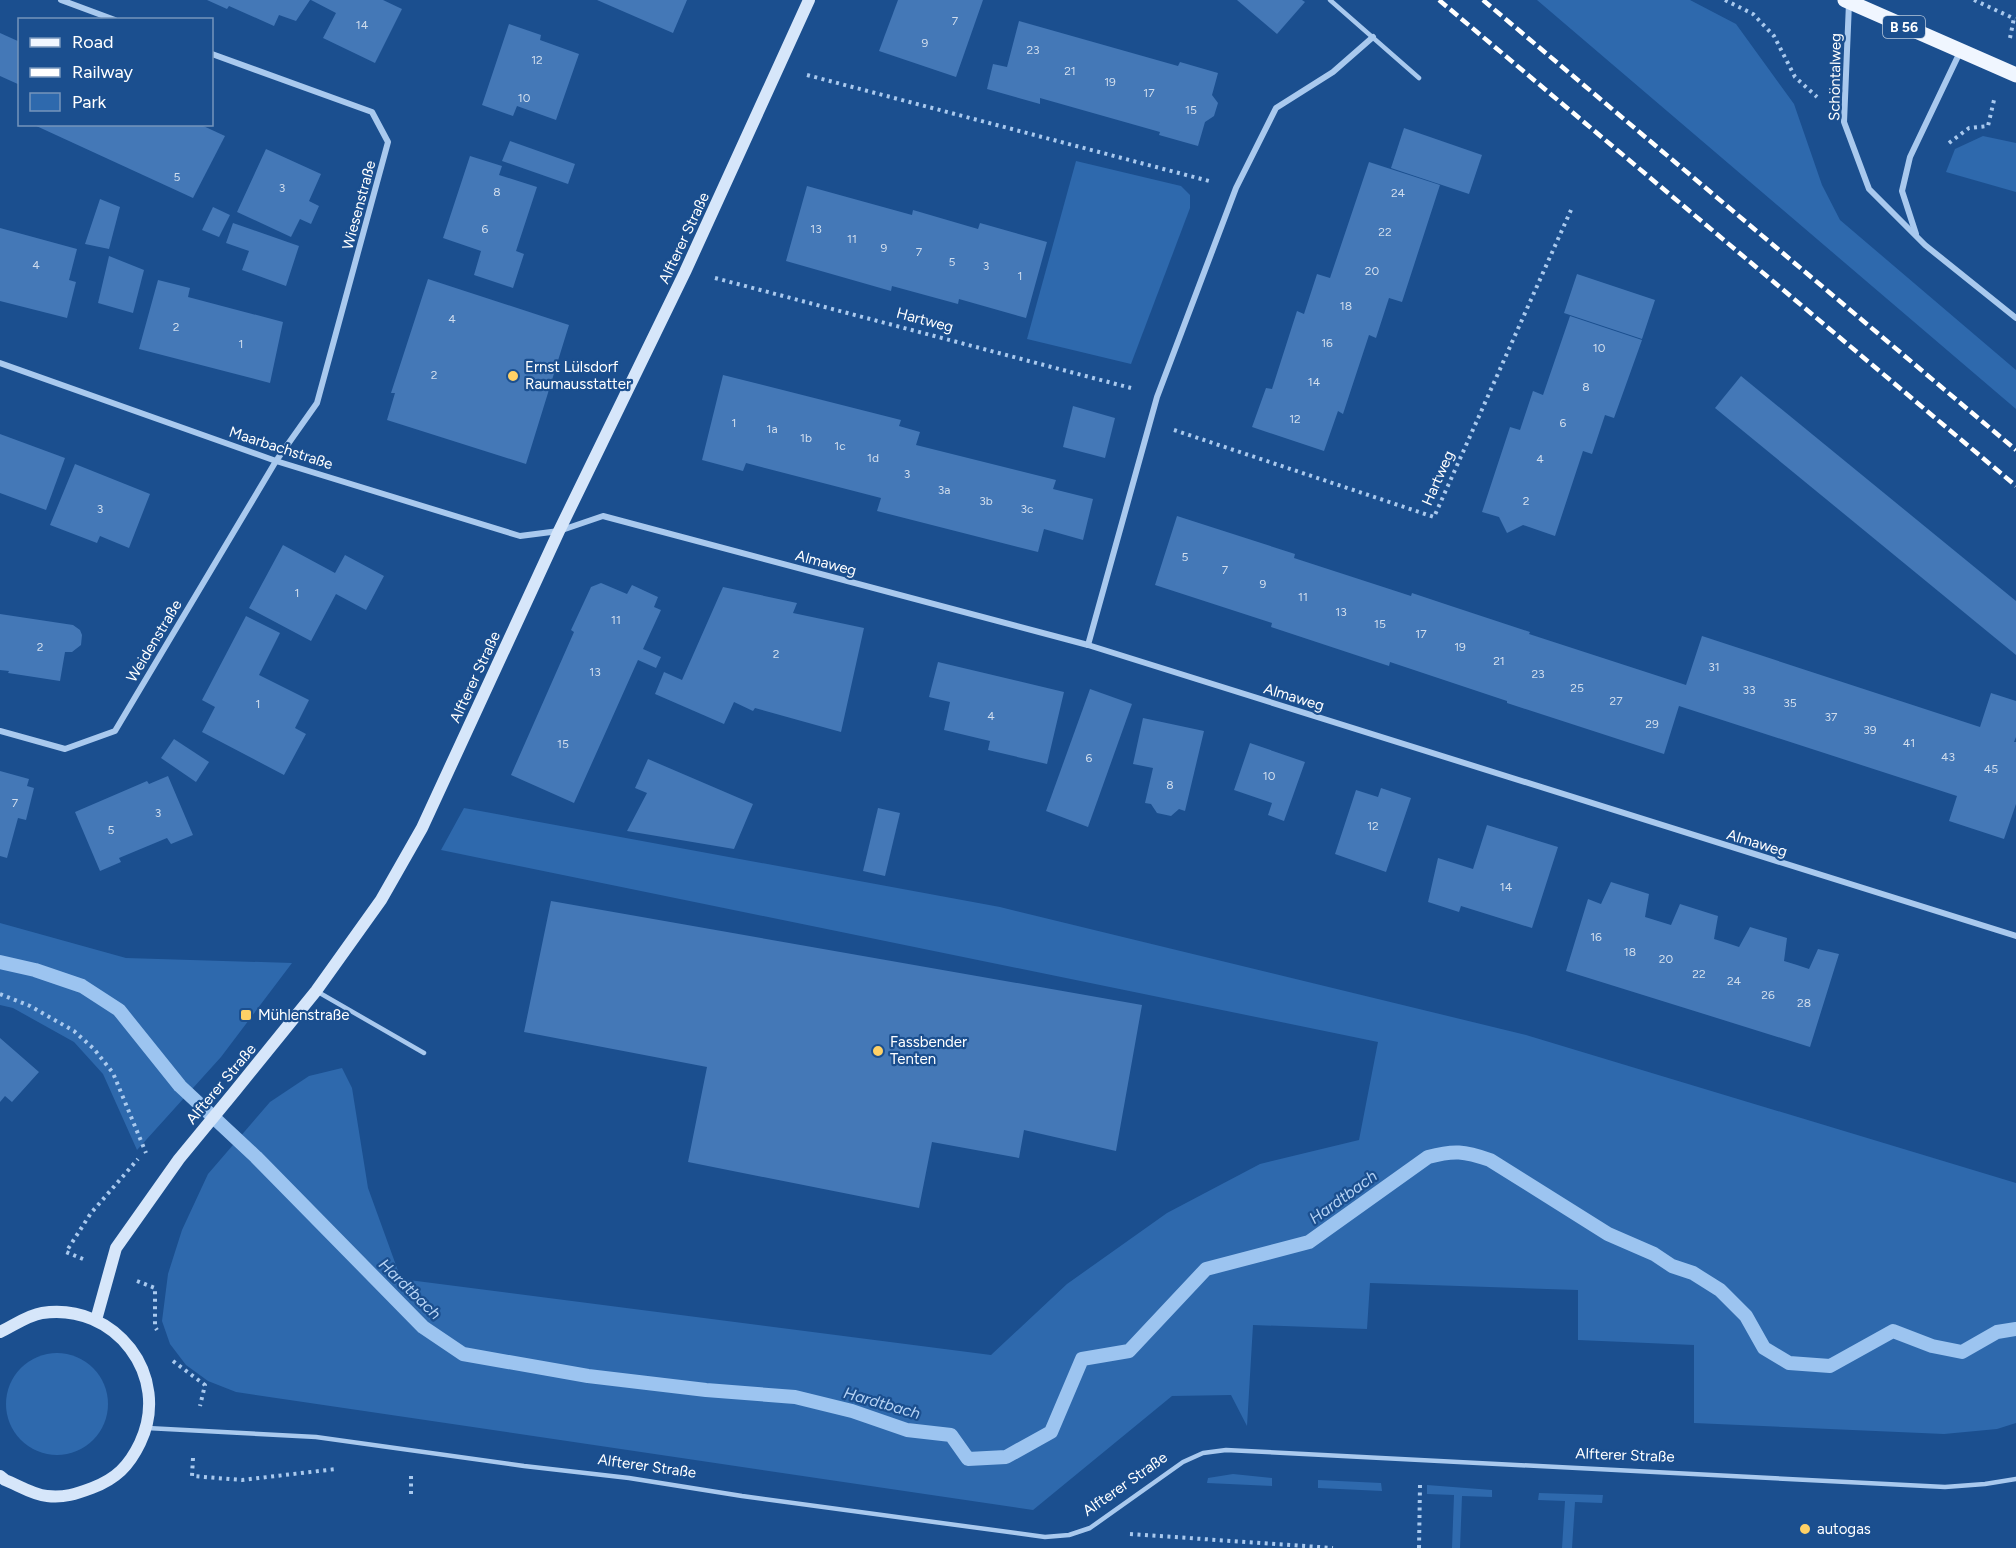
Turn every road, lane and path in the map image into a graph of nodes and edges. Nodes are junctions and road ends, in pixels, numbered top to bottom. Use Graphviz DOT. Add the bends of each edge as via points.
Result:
graph roads {
  1 [pos="61,0"];
  2 [pos="809,0"];
  3 [pos="1330,0"];
  4 [pos="1725,0"];
  5 [pos="1974,0"];
  6 [pos="1848,1"];
  7 [pos="110,18"];
  8 [pos="2016,19"];
  9 [pos="1373,37"];
  10 [pos="1960,51"];
  11 [pos="213,54"];
  12 [pos="778,68"];
  13 [pos="2016,75"];
  14 [pos="1419,78"];
  15 [pos="1844,122"];
  16 [pos="1988,126"];
  17 [pos="1945,150"];
  18 [pos="1236,188"];
  19 [pos="1571,210"];
  20 [pos="1917,238"];
  21 [pos="685,272"];
  22 [pos="2016,318"];
  23 [pos="0,363"];
  24 [pos="1157,397"];
  25 [pos="1150,424"];
  26 [pos="276,461"];
  27 [pos="559,531"];
  28 [pos="1088,645"];
  29 [pos="0,731"];
  30 [pos="2016,936"];
  31 [pos="316,991"];
  32 [pos="0,994"];
  33 [pos="424,1053"];
  34 [pos="145,1152"];
  35 [pos="159,1185"];
  36 [pos="66,1252"];
  37 [pos="155,1288"];
  38 [pos="96,1320"];
  39 [pos="0,1332"];
  40 [pos="159,1335"];
  41 [pos="172,1360"];
  42 [pos="205,1385"];
  43 [pos="147,1428"];
  44 [pos="1420,1460"];
  45 [pos="339,1469"];
  46 [pos="401,1473"];
  47 [pos="411,1474"];
  48 [pos="192,1476"];
  49 [pos="2016,1479"];
  50 [pos="2,1480"];
  51 [pos="1090,1528"];
  52 [pos="1333,1548"];
  53 [pos="1419,1548"];
  1 -- 7 [label="street"];
  2 -- 12 [label="street, Alfterer Straße"];
  3 -- 9 [label="lane"];
  4 -- 15 [label="path" via="1754,14 1774,36 1795,77"];
  5 -- 8 [label="path"];
  6 -- 10 [label="main road, B 56"];
  6 -- 15 [label="street, Schöntalweg"];
  9 -- 14 [label="lane"];
  9 -- 18 [label="street" via="1334,72 1276,108"];
  10 -- 13 [label="main road, B 56"];
  10 -- 20 [label="street" via="1910,157 1902,191"];
  11 -- 26 [label="street, Wiesenstraße" via="372,112 388,142 317,403"];
  12 -- 18 [label="path"];
  12 -- 21 [label="street, Alfterer Straße"];
  15 -- 20 [label="street, Schöntalweg" via="1869,189"];
  16 -- 17 [label="path" via="1969,128"];
  18 -- 24 [label="street"];
  19 -- 25 [label="path, Hartweg" via="1434,517"];
  20 -- 22 [label="street, Schöntalweg"];
  21 -- 24 [label="path, Hartweg" via="1075,372"];
  21 -- 27 [label="street, Alfterer Straße"];
  23 -- 26 [label="street, Maarbachstraße"];
  24 -- 25 [label="street"];
  25 -- 28 [label="street"];
  26 -- 27 [label="street, Maarbachstraße" via="520,536"];
  26 -- 29 [label="street, Weidenstraße" via="115,731 65,749"];
  27 -- 28 [label="street, Almaweg" via="603,516"];
  27 -- 31 [label="street, Alfterer Straße" via="422,828 381,900"];
  28 -- 30 [label="street, Almaweg"];
  31 -- 33 [label="lane"];
  31 -- 35 [label="street, Alfterer Straße"];
  32 -- 34 [label="path" via="74,1031 94,1049 113,1073"];
  34 -- 35 [label="path"];
  34 -- 36 [label="path" via="91,1213"];
  35 -- 38 [label="street, Alfterer Straße" via="116,1248"];
  37 -- 40 [label="path" via="155,1327"];
  38 -- 39 [label="street" via="63,1312 39,1313"];
  38 -- 43 [label="street" via="112,1329 135,1353 143,1369 150,1401"];
  41 -- 42 [label="path"];
  43 -- 50 [label="street" via="131,1461 108,1482 68,1497 45,1496"];
  43 -- 51 [label="lane, Alfterer Straße" via="316,1437 1029,1536 1059,1536"];
  44 -- 49 [label="lane, Alfterer Straße" via="1945,1487"];
  44 -- 51 [label="lane, Alfterer Straße" via="1226,1450 1203,1453 1182,1462"];
  44 -- 53 [label="path"];
  45 -- 48 [label="path" via="242,1480"];
  46 -- 47 [label="path"];
  51 -- 52 [label="path" via="1144,1536"];
}
